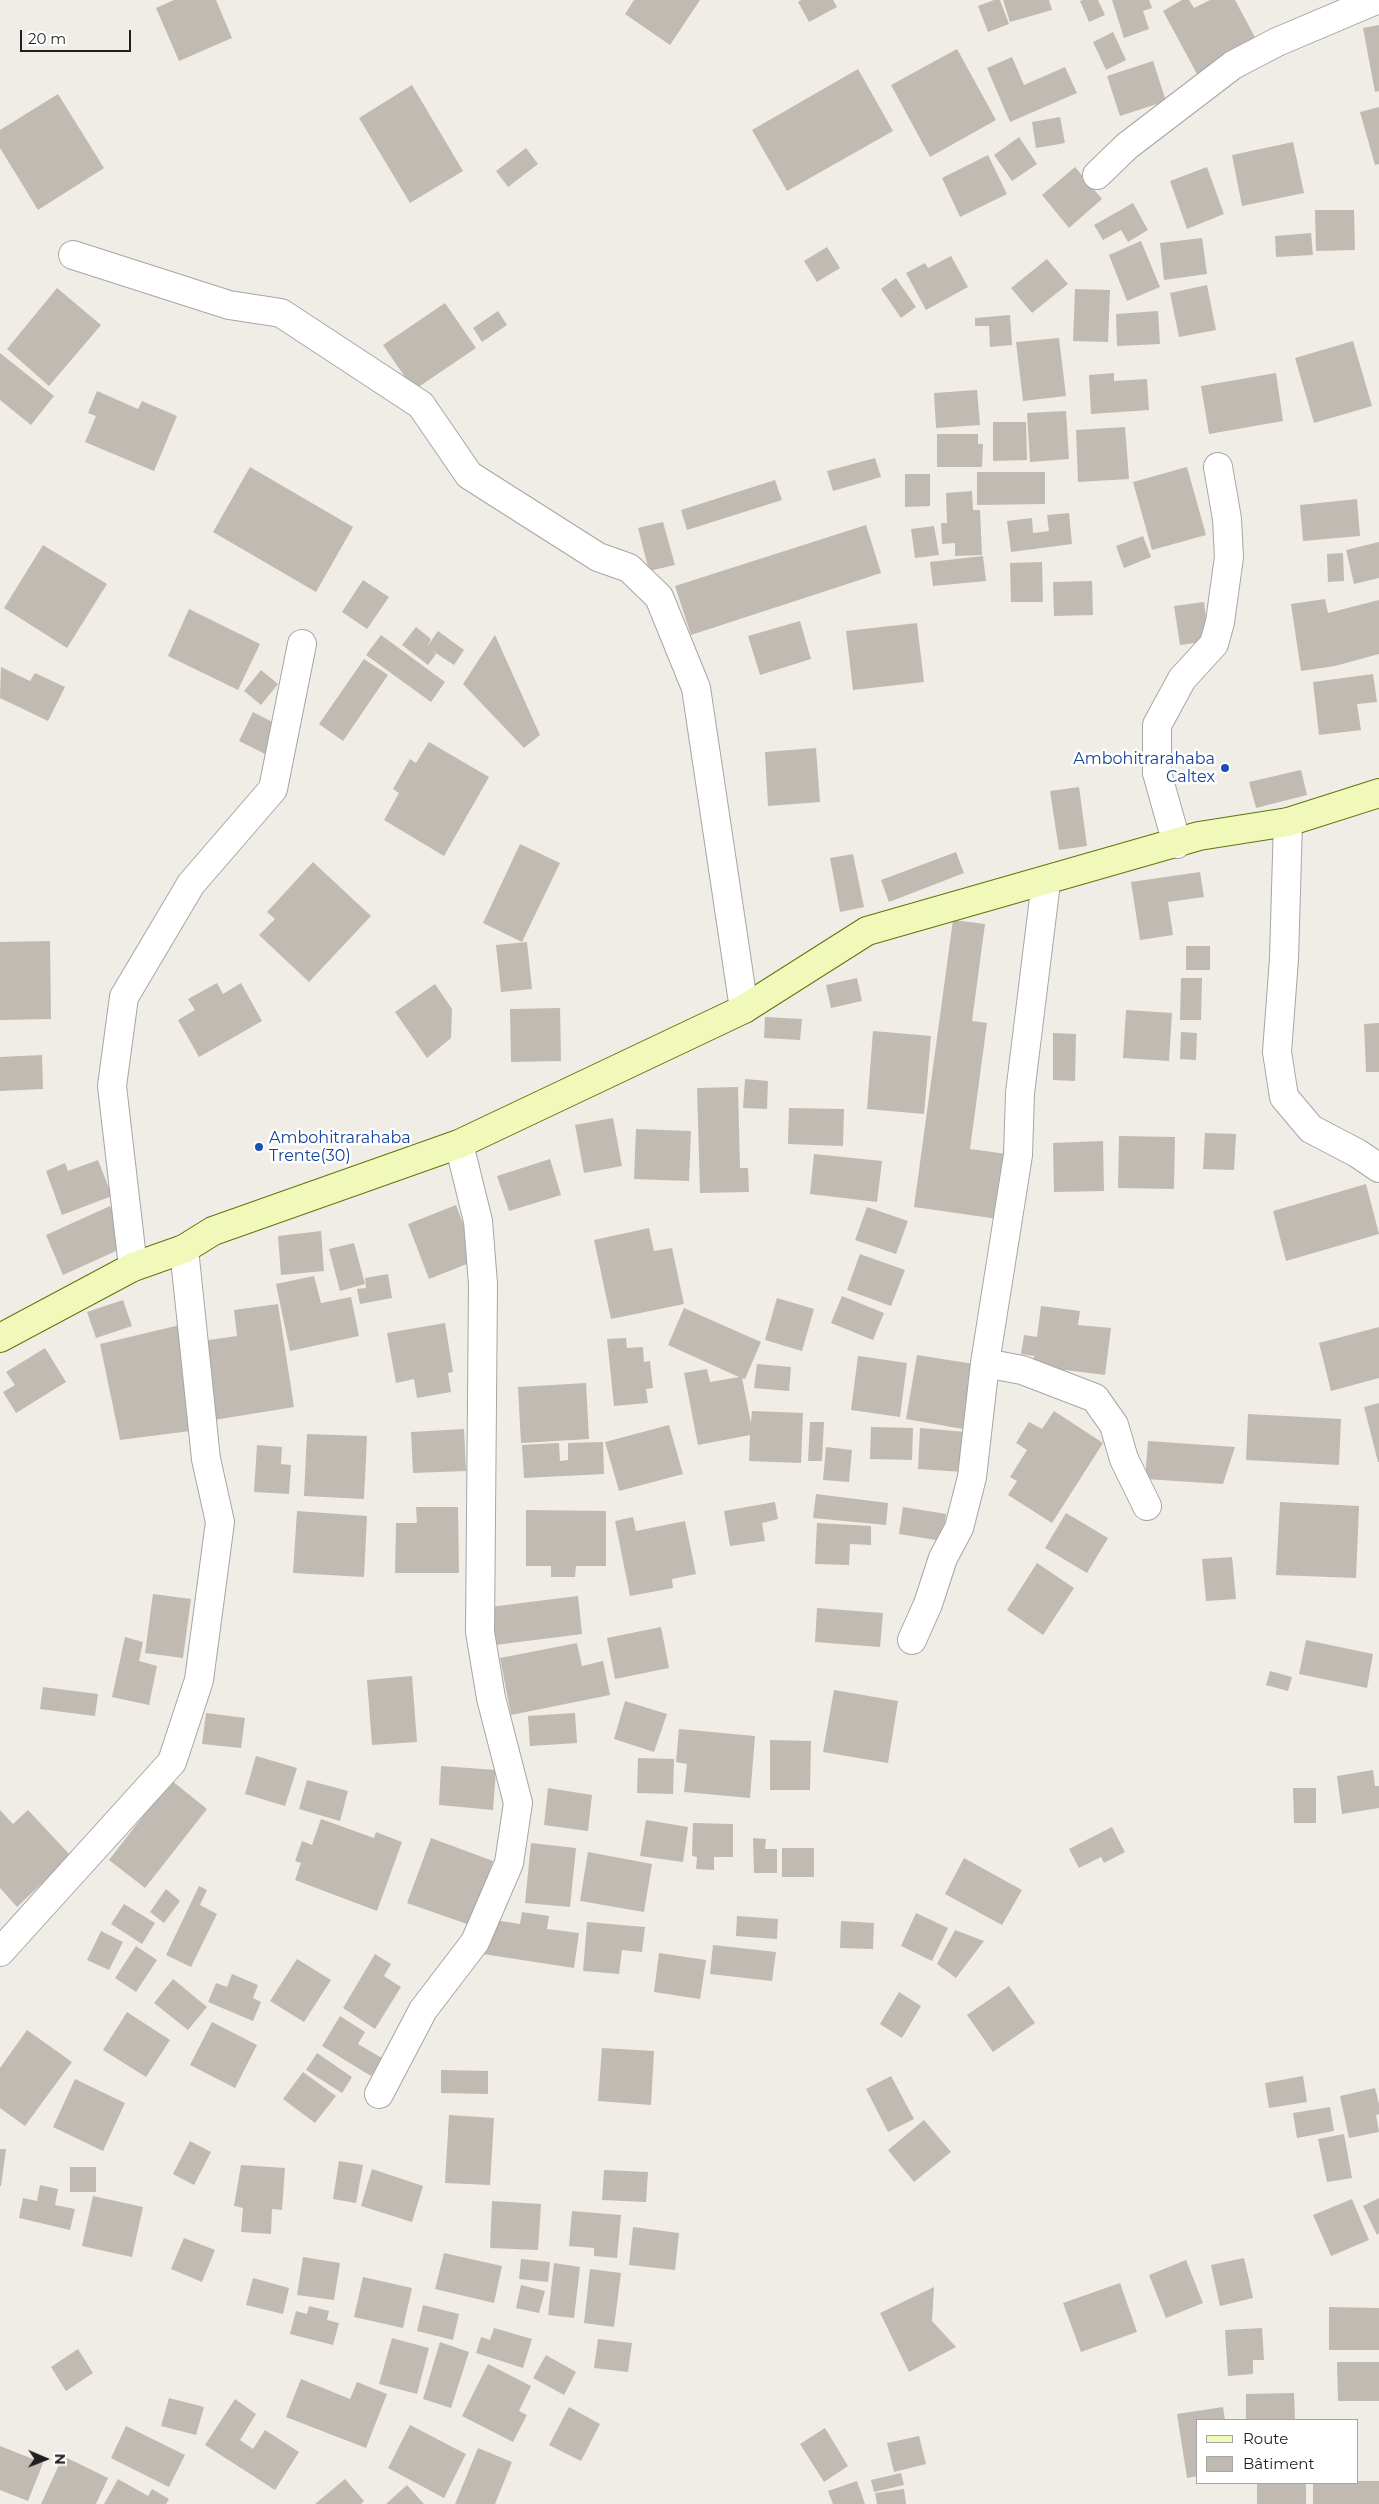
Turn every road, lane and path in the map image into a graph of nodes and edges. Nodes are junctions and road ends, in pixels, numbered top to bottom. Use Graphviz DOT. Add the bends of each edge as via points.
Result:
graph roads {
  1 [pos="1376,0"];
  2 [pos="1096,175"];
  3 [pos="73,255"];
  4 [pos="1218,466"];
  5 [pos="302,644"];
  6 [pos="1379,793"];
  7 [pos="1288,822"];
  8 [pos="1177,844"];
  9 [pos="1046,882"];
  10 [pos="744,1009"];
  11 [pos="459,1144"];
  12 [pos="1379,1168"];
  13 [pos="184,1249"];
  14 [pos="133,1267"];
  15 [pos="0,1338"];
  16 [pos="985,1363"];
  17 [pos="1147,1506"];
  18 [pos="912,1640"];
  19 [pos="0,1952"];
  20 [pos="379,2094"];
  1 -- 2 [label="street" via="1232,64 1127,146"];
  3 -- 10 [label="street" via="229,305 281,313 421,405 468,475 598,557 629,568 659,597 696,688"];
  4 -- 8 [label="street" via="1230,557 1220,622 1214,644 1182,679 1157,725 1157,773"];
  5 -- 14 [label="street" via="273,789 191,884 124,997 112,1086"];
  6 -- 7 [label="street"];
  7 -- 8 [label="street" via="1199,836"];
  7 -- 12 [label="street" via="1284,959 1277,1052 1284,1097 1311,1129 1358,1153"];
  8 -- 9 [label="street"];
  9 -- 10 [label="street" via="867,931"];
  9 -- 16 [label="street" via="1020,1093 1018,1155"];
  10 -- 11 [label="street"];
  11 -- 13 [label="street" via="213,1231"];
  11 -- 20 [label="street" via="478,1221 483,1284 480,1632 491,1698 518,1803 509,1863 475,1942 423,2010"];
  13 -- 14 [label="street"];
  13 -- 19 [label="street" via="206,1459 220,1522 199,1680 172,1762"];
  14 -- 15 [label="street"];
  16 -- 17 [label="street" via="1022,1370 1095,1398 1114,1426 1124,1459"];
  16 -- 18 [label="street" via="972,1477 959,1528 943,1558"];
}
